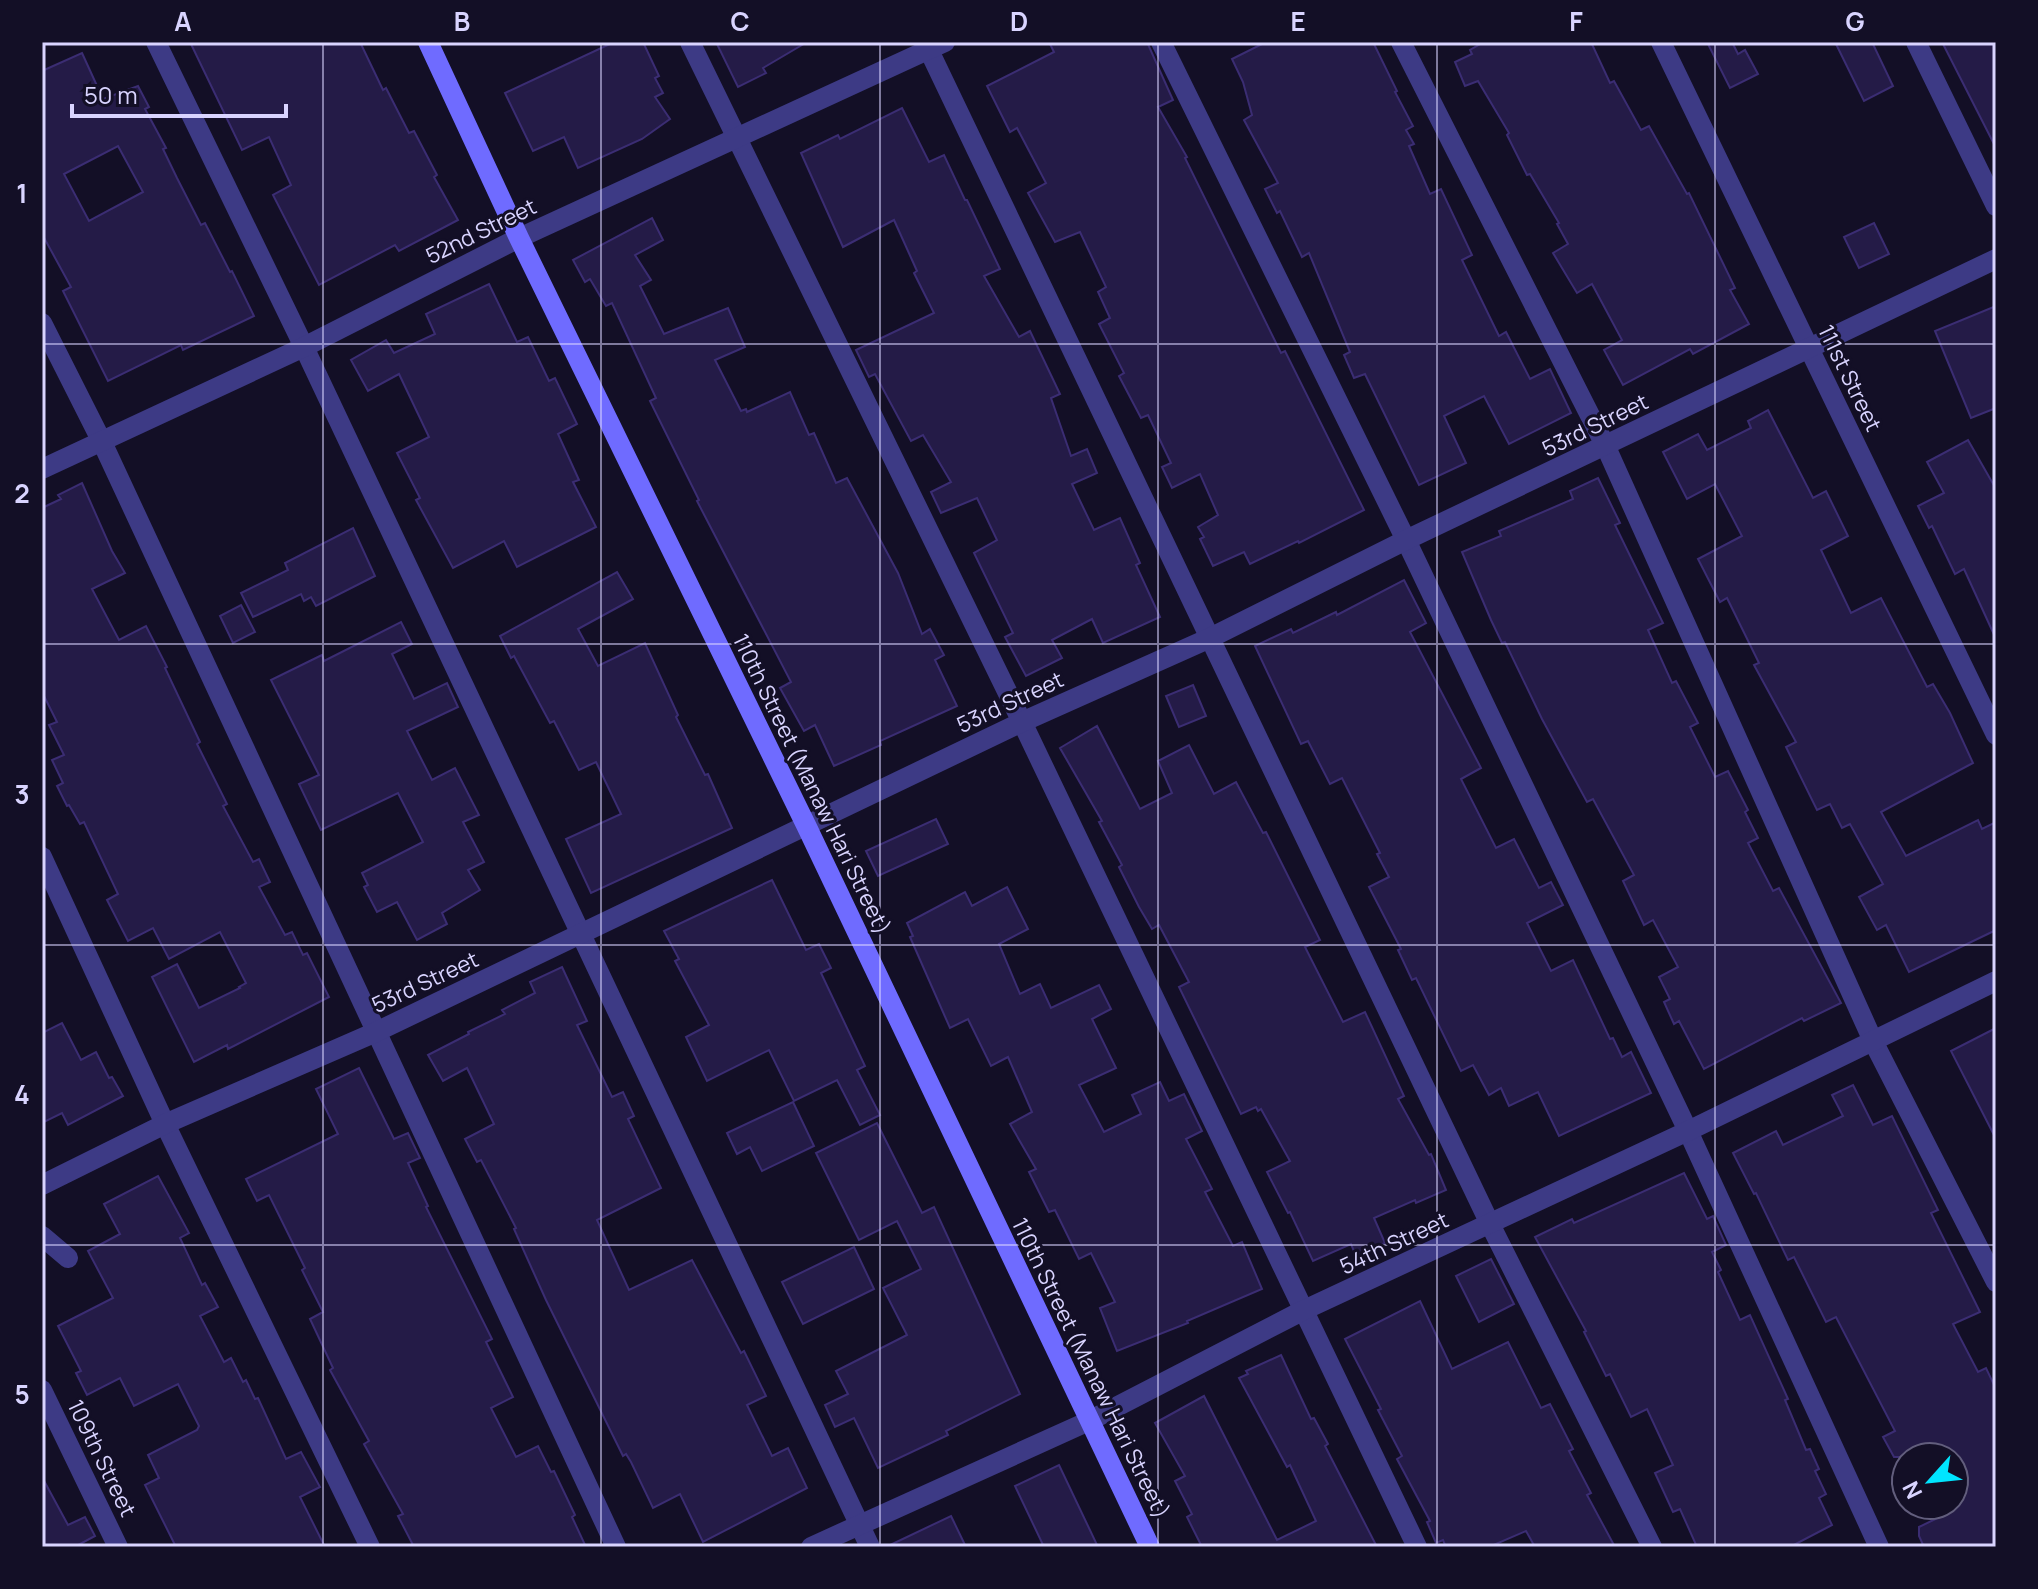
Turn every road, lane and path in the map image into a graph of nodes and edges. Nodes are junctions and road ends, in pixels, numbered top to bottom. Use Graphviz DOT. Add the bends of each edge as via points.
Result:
graph roads {
  1 [pos="156,42"];
  2 [pos="428,42"];
  3 [pos="690,42"];
  4 [pos="1161,42"];
  5 [pos="1401,42"];
  6 [pos="1661,42"];
  7 [pos="1916,42"];
  8 [pos="933,45"];
  9 [pos="735,138"];
  10 [pos="1996,206"];
  11 [pos="519,238"];
  12 [pos="1996,259"];
  13 [pos="42,323"];
  14 [pos="304,347"];
  15 [pos="1808,348"];
  16 [pos="102,442"];
  17 [pos="1606,447"];
  18 [pos="42,469"];
  19 [pos="1406,540"];
  20 [pos="1210,638"];
  21 [pos="1022,722"];
  22 [pos="1996,735"];
  23 [pos="806,825"];
  24 [pos="42,857"];
  25 [pos="581,935"];
  26 [pos="1996,981"];
  27 [pos="376,1032"];
  28 [pos="1873,1041"];
  29 [pos="165,1124"];
  30 [pos="1688,1131"];
  31 [pos="42,1185"];
  32 [pos="1490,1224"];
  33 [pos="42,1236"];
  34 [pos="68,1258"];
  35 [pos="1996,1282"];
  36 [pos="1302,1311"];
  37 [pos="42,1390"];
  38 [pos="1089,1421"];
  39 [pos="859,1525"];
  40 [pos="118,1547"];
  41 [pos="370,1547"];
  42 [pos="616,1547"];
  43 [pos="811,1547"];
  44 [pos="870,1547"];
  45 [pos="1150,1547"];
  46 [pos="1417,1547"];
  47 [pos="1652,1547"];
  48 [pos="1879,1547"];
  1 -- 14 [label="street"];
  2 -- 11 [label="main road, 110th Street (Manaw Hari Street)"];
  3 -- 9 [label="street"];
  4 -- 19 [label="street"];
  5 -- 17 [label="street"];
  6 -- 15 [label="street, 111st Street"];
  7 -- 10 [label="street"];
  8 -- 9 [label="street, 52nd Street"];
  8 -- 20 [label="street"];
  9 -- 11 [label="street, 52nd Street"];
  9 -- 21 [label="street"];
  11 -- 14 [label="street, 52nd Street"];
  11 -- 23 [label="main road, 110th Street (Manaw Hari Street)"];
  12 -- 15 [label="street, 53rd Street"];
  13 -- 16 [label="street"];
  14 -- 16 [label="street, 52nd Street"];
  14 -- 25 [label="street"];
  15 -- 17 [label="street, 53rd Street"];
  15 -- 22 [label="street, 111st Street"];
  16 -- 18 [label="street, 52nd Street"];
  16 -- 27 [label="street"];
  17 -- 19 [label="street, 53rd Street"];
  17 -- 28 [label="street"];
  19 -- 20 [label="street, 53rd Street"];
  19 -- 30 [label="street"];
  20 -- 21 [label="street, 53rd Street"];
  20 -- 32 [label="street"];
  21 -- 23 [label="street, 53rd Street"];
  21 -- 36 [label="street"];
  23 -- 25 [label="street, 53rd Street"];
  23 -- 38 [label="main road, 110th Street (Manaw Hari Street)"];
  24 -- 29 [label="street"];
  25 -- 27 [label="street, 53rd Street"];
  25 -- 39 [label="street"];
  26 -- 28 [label="street, 54th Street"];
  27 -- 29 [label="street, 53rd Street"];
  27 -- 42 [label="street"];
  28 -- 30 [label="street, 54th Street"];
  28 -- 35 [label="street"];
  29 -- 31 [label="street, 53rd Street"];
  29 -- 41 [label="street"];
  30 -- 32 [label="street, 54th Street"];
  30 -- 48 [label="street"];
  32 -- 36 [label="street, 54th Street"];
  32 -- 47 [label="street"];
  33 -- 34 [label="street"];
  36 -- 38 [label="street, 54th Street"];
  36 -- 46 [label="street"];
  37 -- 40 [label="street, 109th Street"];
  38 -- 39 [label="street, 54th Street"];
  38 -- 45 [label="main road, 110th Street (Manaw Hari Street)"];
  39 -- 43 [label="street, 54th Street"];
  39 -- 44 [label="street"];
}
